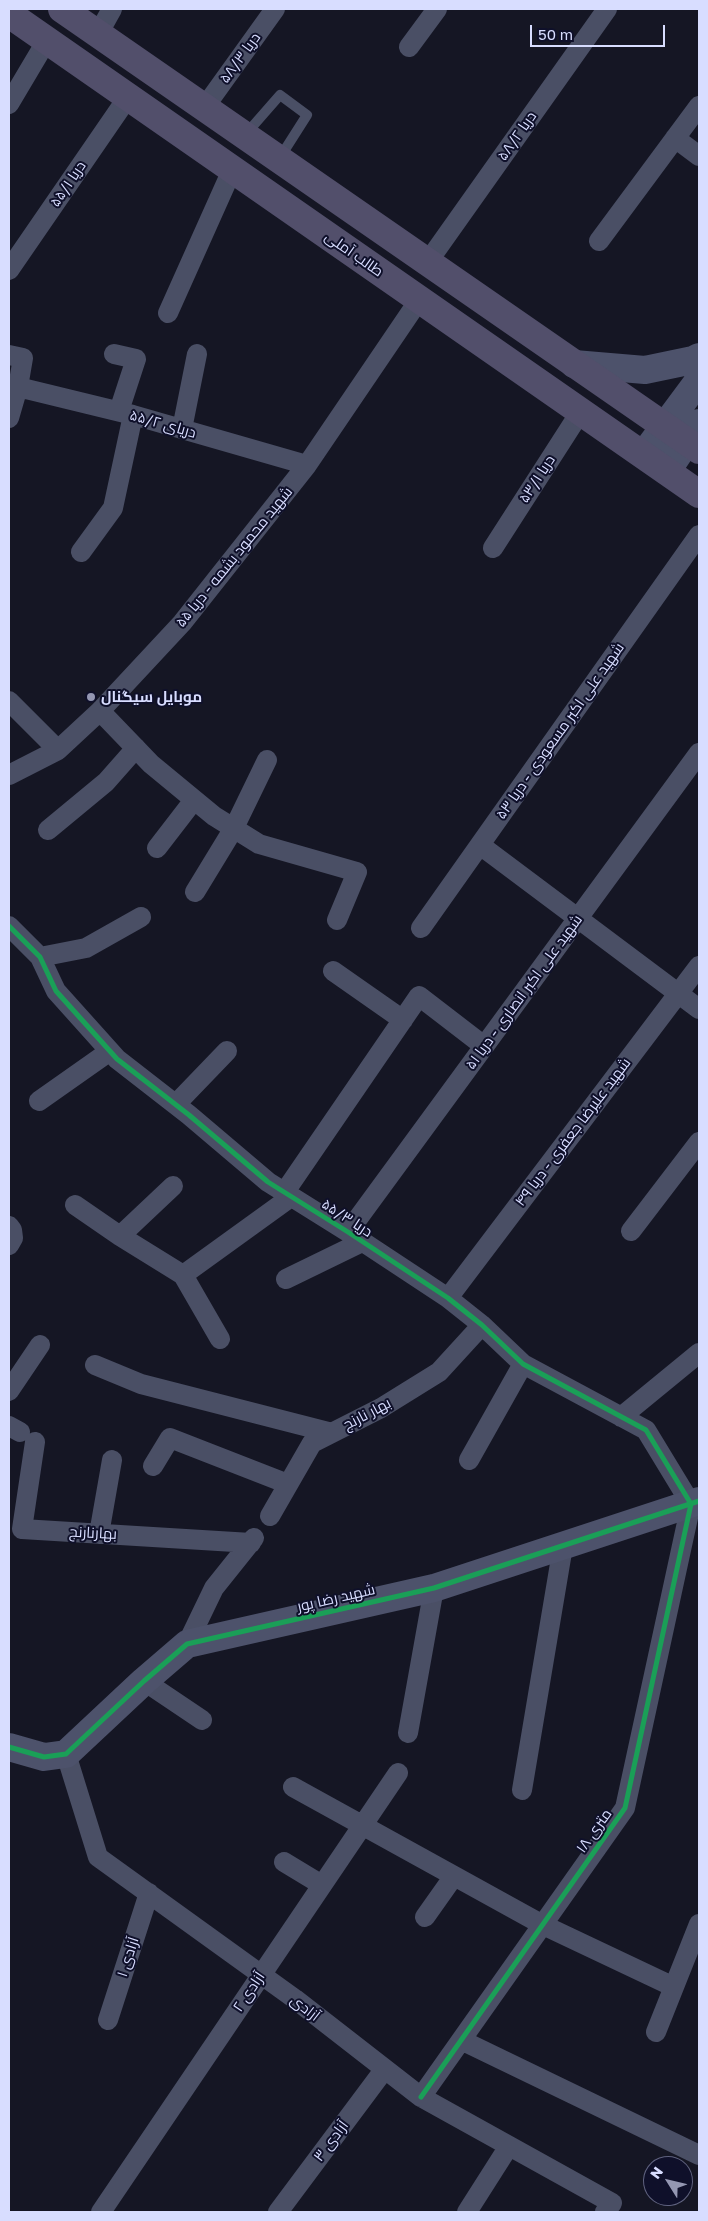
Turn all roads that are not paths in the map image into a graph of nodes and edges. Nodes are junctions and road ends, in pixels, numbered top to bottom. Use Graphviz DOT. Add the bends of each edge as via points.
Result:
graph roads {
  1 [pos="62,9"];
  2 [pos="112,9"];
  3 [pos="275,9"];
  4 [pos="437,9"];
  5 [pos="607,9"];
  6 [pos="9,14"];
  7 [pos="98,34"];
  8 [pos="47,40"];
  9 [pos="409,47"];
  10 [pos="128,97"];
  11 [pos="9,104"];
  12 [pos="699,106"];
  13 [pos="204,108"];
  14 [pos="244,136"];
  15 [pos="675,138"];
  16 [pos="699,156"];
  17 [pos="278,160"];
  18 [pos="232,170"];
  19 [pos="599,241"];
  20 [pos="428,263"];
  21 [pos="9,270"];
  22 [pos="419,300"];
  23 [pos="168,314"];
  24 [pos="114,354"];
  25 [pos="197,354"];
  26 [pos="9,356"];
  27 [pos="699,357"];
  28 [pos="574,364"];
  29 [pos="699,380"];
  30 [pos="18,387"];
  31 [pos="582,411"];
  32 [pos="126,413"];
  33 [pos="9,418"];
  34 [pos="664,426"];
  35 [pos="182,429"];
  36 [pos="695,438"];
  37 [pos="644,454"];
  38 [pos="307,464"];
  39 [pos="667,471"];
  40 [pos="699,494"];
  41 [pos="699,535"];
  42 [pos="493,548"];
  43 [pos="81,552"];
  44 [pos="9,701"];
  45 [pos="100,712"];
  46 [pos="136,748"];
  47 [pos="58,750"];
  48 [pos="699,753"];
  49 [pos="267,760"];
  50 [pos="9,775"];
  51 [pos="194,800"];
  52 [pos="234,828"];
  53 [pos="48,830"];
  54 [pos="480,845"];
  55 [pos="157,848"];
  56 [pos="195,892"];
  57 [pos="141,917"];
  58 [pos="578,918"];
  59 [pos="337,920"];
  60 [pos="9,926"];
  61 [pos="421,928"];
  62 [pos="40,957"];
  63 [pos="699,966"];
  64 [pos="333,971"];
  65 [pos="678,993"];
  66 [pos="699,1009"];
  67 [pos="403,1020"];
  68 [pos="484,1046"];
  69 [pos="110,1051"];
  70 [pos="227,1051"];
  71 [pos="39,1101"];
  72 [pos="176,1104"];
  73 [pos="699,1142"];
  74 [pos="173,1186"];
  75 [pos="287,1195"];
  76 [pos="75,1204"];
  77 [pos="9,1226"];
  78 [pos="631,1231"];
  79 [pos="120,1236"];
  80 [pos="355,1237"];
  81 [pos="9,1244"];
  82 [pos="183,1275"];
  83 [pos="286,1279"];
  84 [pos="448,1298"];
  85 [pos="482,1325"];
  86 [pos="220,1339"];
  87 [pos="40,1345"];
  88 [pos="699,1353"];
  89 [pos="523,1364"];
  90 [pos="95,1365"];
  91 [pos="9,1391"];
  92 [pos="621,1417"];
  93 [pos="332,1433"];
  94 [pos="21,1434"];
  95 [pos="112,1460"];
  96 [pos="469,1460"];
  97 [pos="153,1466"];
  98 [pos="288,1484"];
  99 [pos="695,1502"];
  100 [pos="270,1516"];
  101 [pos="99,1534"];
  102 [pos="563,1546"];
  103 [pos="434,1588"];
  104 [pos="187,1644"];
  105 [pos="144,1681"];
  106 [pos="202,1720"];
  107 [pos="408,1733"];
  108 [pos="9,1747"];
  109 [pos="66,1754"];
  110 [pos="398,1772"];
  111 [pos="293,1787"];
  112 [pos="522,1790"];
  113 [pos="363,1825"];
  114 [pos="284,1862"];
  115 [pos="454,1876"];
  116 [pos="322,1885"];
  117 [pos="149,1893"];
  118 [pos="425,1917"];
  119 [pos="699,1924"];
  120 [pos="542,1925"];
  121 [pos="261,1975"];
  122 [pos="674,1987"];
  123 [pos="108,2020"];
  124 [pos="656,2032"];
  125 [pos="461,2040"];
  126 [pos="384,2070"];
  127 [pos="420,2097"];
  128 [pos="509,2146"];
  129 [pos="699,2154"];
  130 [pos="608,2208"];
  131 [pos="101,2212"];
  132 [pos="278,2212"];
  133 [pos="467,2212"];
  1 -- 7 [label="main road"];
  2 -- 7 [label="street"];
  3 -- 13 [label="street, دریا ۵۸/۳"];
  4 -- 9 [label="street"];
  5 -- 20 [label="street, دریا ۵۸/۲"];
  6 -- 8 [label="main road, طالب آملی"];
  7 -- 13 [label="main road"];
  8 -- 10 [label="main road, طالب آملی"];
  8 -- 11 [label="street"];
  10 -- 18 [label="main road, طالب آملی"];
  10 -- 21 [label="street, دریا ۵۵/۱"];
  12 -- 15 [label="street"];
  13 -- 14 [label="main road"];
  14 -- 17 [label="main road"];
  14 -- 17 [label="lane" via="280,95 307,115"];
  15 -- 16 [label="street"];
  15 -- 19 [label="street"];
  17 -- 20 [label="main road"];
  18 -- 22 [label="main road, طالب آملی"];
  18 -- 23 [label="street"];
  20 -- 28 [label="main road"];
  22 -- 31 [label="main road, طالب آملی"];
  22 -- 38 [label="street, شهید محمود بشمه - دریا ۵۵"];
  24 -- 32 [label="street" via="136,359"];
  25 -- 35 [label="street"];
  26 -- 30 [label="street" via="23,358"];
  27 -- 28 [label="street" via="645,370"];
  28 -- 34 [label="main road"];
  29 -- 34 [label="street"];
  30 -- 32 [label="street, دریای ۵۵/۲"];
  30 -- 33 [label="street"];
  31 -- 37 [label="main road, طالب آملی"];
  31 -- 42 [label="street, دریا ۵۳/۱"];
  32 -- 35 [label="street, دریای ۵۵/۲"];
  32 -- 43 [label="street" via="113,508"];
  34 -- 36 [label="main road"];
  34 -- 37 [label="street"];
  35 -- 38 [label="street, دریای ۵۵/۲"];
  36 -- 39 [label="street"];
  37 -- 39 [label="main road, طالب آملی"];
  38 -- 45 [label="street, شهید محمود بشمه - دریا ۵۵" via="182,623"];
  39 -- 40 [label="main road, طالب آملی"];
  41 -- 54 [label="street, شهید علی اکبر مسعودی - دریا ۵۳"];
  44 -- 47 [label="street"];
  45 -- 46 [label="street"];
  45 -- 47 [label="street, شهید محمود بشمه - دریا ۵۵"];
  46 -- 51 [label="street"];
  46 -- 53 [label="street" via="106,782"];
  47 -- 50 [label="street, شهید محمود بشمه - دریا ۵۵"];
  48 -- 58 [label="street, شهید علی اکبر انصاری - دریا ۵۱"];
  49 -- 52 [label="street"];
  51 -- 52 [label="street"];
  51 -- 55 [label="street"];
  52 -- 56 [label="street"];
  52 -- 59 [label="street" via="260,844 357,872"];
  54 -- 58 [label="street"];
  54 -- 61 [label="street, شهید علی اکبر مسعودی - دریا ۵۳"];
  57 -- 62 [label="street" via="86,948"];
  58 -- 65 [label="street"];
  58 -- 68 [label="street, شهید علی اکبر انصاری - دریا ۵۱"];
  60 -- 62 [label="street, دریا ۵۵/۳"];
  62 -- 69 [label="street, دریا ۵۵/۳" via="56,991"];
  63 -- 65 [label="street, شهید علیرضا جعفری - دریا ۴۹"];
  64 -- 67 [label="street"];
  65 -- 66 [label="street"];
  65 -- 84 [label="street, شهید علیرضا جعفری - دریا ۴۹"];
  67 -- 68 [label="street" via="419,996"];
  67 -- 75 [label="street"];
  68 -- 80 [label="street, شهید علی اکبر انصاری - دریا ۵۱"];
  69 -- 71 [label="street"];
  69 -- 72 [label="street, دریا ۵۵/۳"];
  70 -- 72 [label="street"];
  72 -- 75 [label="street, دریا ۵۵/۳"];
  73 -- 78 [label="street"];
  74 -- 79 [label="street"];
  75 -- 80 [label="street, دریا ۵۵/۳"];
  75 -- 82 [label="street"];
  76 -- 79 [label="street"];
  77 -- 81 [label="street" via="13,1238"];
  79 -- 82 [label="street"];
  80 -- 83 [label="street"];
  80 -- 84 [label="street, دریا ۵۵/۳"];
  82 -- 86 [label="street"];
  84 -- 85 [label="street, دریا ۵۵/۳"];
  85 -- 89 [label="street, دریا ۵۵/۳"];
  85 -- 93 [label="street, بهار نارنج" via="439,1372 381,1408"];
  87 -- 91 [label="street"];
  88 -- 92 [label="street"];
  89 -- 92 [label="street, دریا ۵۵/۳"];
  89 -- 96 [label="street"];
  90 -- 93 [label="street" via="141,1384"];
  92 -- 99 [label="street, دریا ۵۵/۳" via="646,1430"];
  93 -- 98 [label="street, بهار نارنج" via="312,1443"];
  94 -- 101 [label="street, بهارنارنج" via="22,1529"];
  95 -- 101 [label="street"];
  97 -- 98 [label="street" via="170,1438"];
  98 -- 100 [label="street, بهار نارنج"];
  99 -- 102 [label="street, شهید رضا پور"];
  99 -- 120 [label="street, ۱۸ متری" via="625,1808"];
  101 -- 104 [label="street, بهارنارنج" via="253,1540 214,1588"];
  102 -- 103 [label="street, شهید رضا پور"];
  102 -- 112 [label="street"];
  103 -- 104 [label="street, شهید رضا پور"];
  103 -- 107 [label="street"];
  104 -- 105 [label="street, شهید رضا پور"];
  105 -- 106 [label="street"];
  105 -- 109 [label="street, شهید رضا پور"];
  108 -- 109 [label="street" via="44,1757"];
  109 -- 117 [label="street, آزادی" via="98,1857"];
  110 -- 113 [label="street, آزادی ۲"];
  111 -- 113 [label="street"];
  113 -- 115 [label="street"];
  113 -- 116 [label="street, آزادی ۲"];
  114 -- 116 [label="street"];
  115 -- 118 [label="street"];
  115 -- 120 [label="street"];
  116 -- 121 [label="street, آزادی ۲"];
  117 -- 121 [label="street, آزادی"];
  117 -- 123 [label="street, آزادی ۱"];
  119 -- 122 [label="street"];
  120 -- 122 [label="street"];
  120 -- 125 [label="street, ۱۸ متری"];
  121 -- 126 [label="street, آزادی"];
  121 -- 131 [label="street, آزادی ۲"];
  122 -- 124 [label="street"];
  125 -- 127 [label="street, ۱۸ متری"];
  125 -- 129 [label="street"];
  126 -- 127 [label="street, آزادی"];
  126 -- 132 [label="street, آزادی ۳"];
  127 -- 128 [label="street, آزادی"];
  128 -- 130 [label="street, آزادی"];
  128 -- 133 [label="street"];
}
